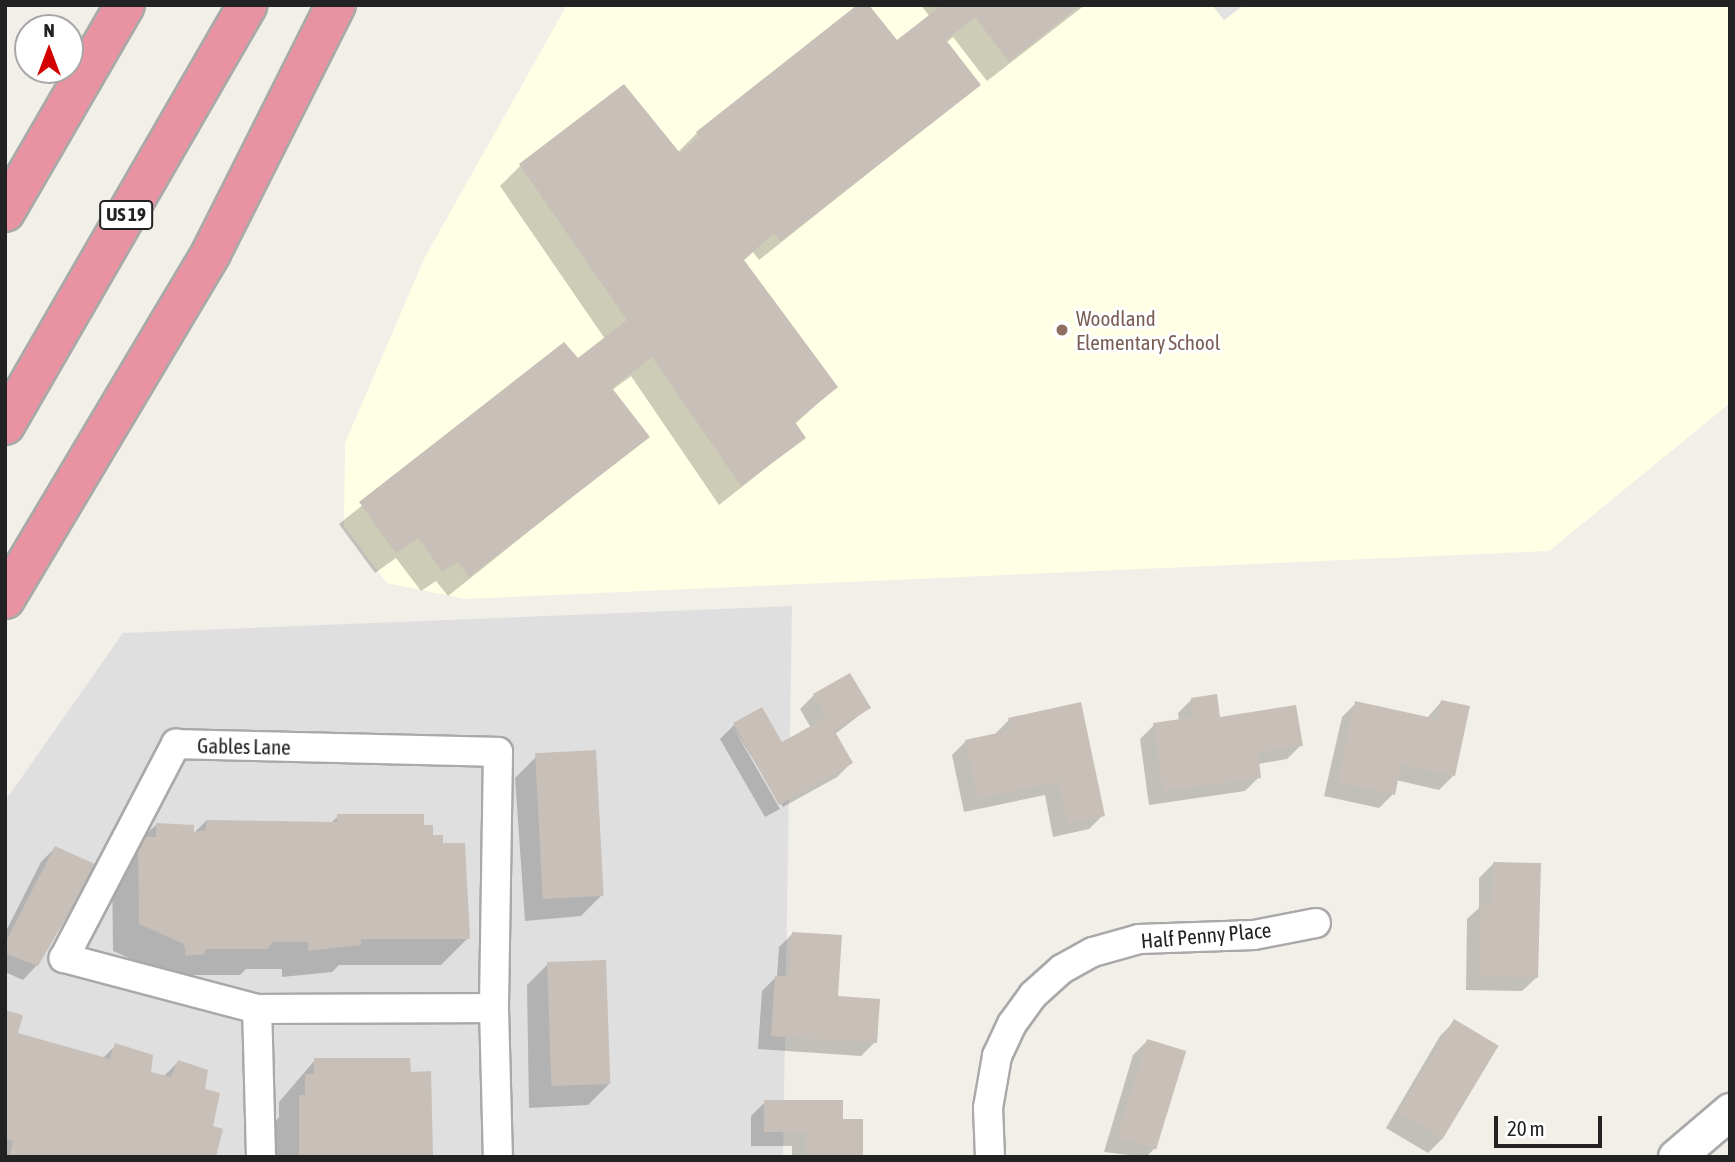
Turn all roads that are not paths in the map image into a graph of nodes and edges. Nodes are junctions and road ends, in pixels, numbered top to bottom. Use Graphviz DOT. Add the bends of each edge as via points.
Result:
graph roads {
  1 [pos="125,5"];
  2 [pos="247,5"];
  3 [pos="336,5"];
  4 [pos="5,212"];
  5 [pos="5,425"];
  6 [pos="5,599"];
  7 [pos="1316,923"];
  8 [pos="494,1008"];
  9 [pos="257,1009"];
  10 [pos="1730,1111"];
  11 [pos="261,1157"];
  12 [pos="498,1157"];
  13 [pos="990,1157"];
  14 [pos="1676,1157"];
  1 -- 4 [label="highway"];
  2 -- 5 [label="highway, US 19"];
  3 -- 6 [label="highway" via="211,253"];
  7 -- 13 [label="street, Half Penny Place" via="1254,935 1139,939 1093,952 1062,970 1032,995 997,1056 988,1108"];
  8 -- 9 [label="street, Gables Lane"];
  8 -- 9 [label="street, Gables Lane" via="498,752 176,744 64,958"];
  8 -- 12 [label="street, Gables Lane"];
  9 -- 11 [label="street"];
  10 -- 14 [label="street"];
}
